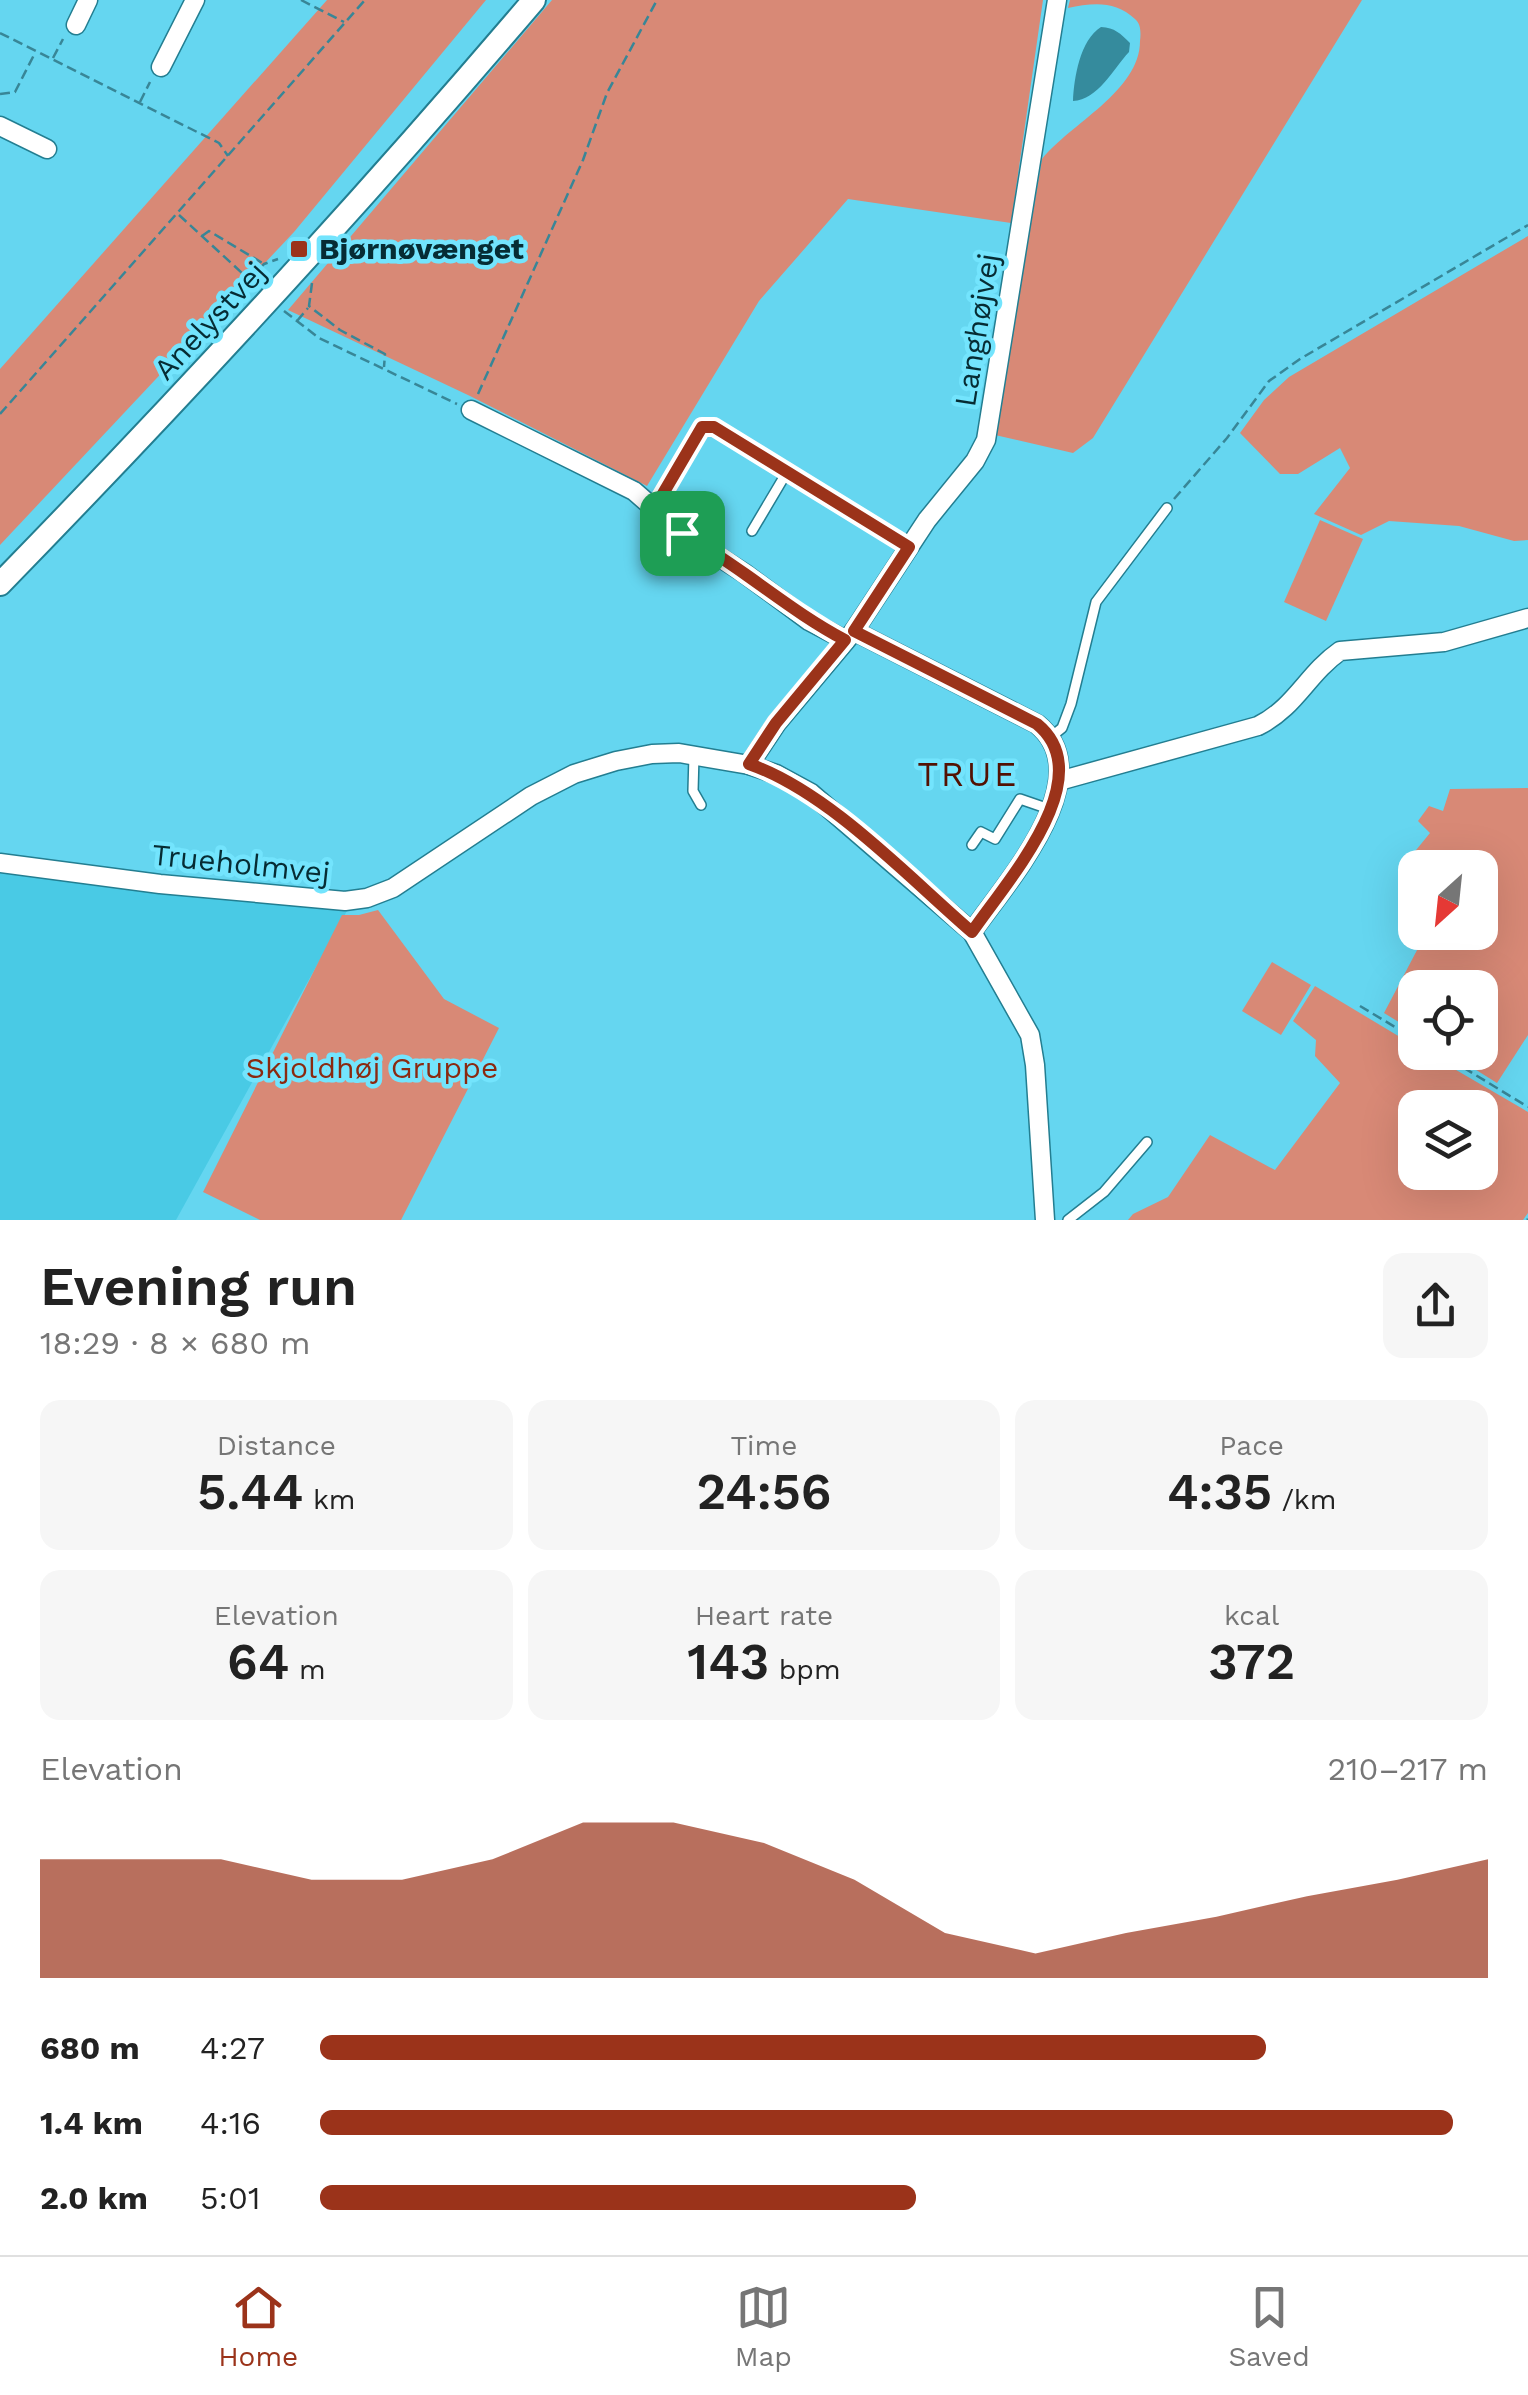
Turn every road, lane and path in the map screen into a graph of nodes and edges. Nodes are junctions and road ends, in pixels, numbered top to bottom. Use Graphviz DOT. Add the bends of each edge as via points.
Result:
graph roads {
  1 [pos="88,0"];
  2 [pos="196,0"];
  3 [pos="300,0"];
  4 [pos="365,0"];
  5 [pos="534,0"];
  6 [pos="658,0"];
  7 [pos="1057,0"];
  8 [pos="346,22"];
  9 [pos="76,25"];
  10 [pos="0,33"];
  11 [pos="36,51"];
  12 [pos="52,60"];
  13 [pos="162,67"];
  14 [pos="0,94"];
  15 [pos="140,103"];
  16 [pos="0,126"];
  17 [pos="47,149"];
  18 [pos="228,157"];
  19 [pos="178,214"];
  20 [pos="1528,225"];
  21 [pos="202,236"];
  22 [pos="264,264"];
  23 [pos="259,268"];
  24 [pos="299,268"];
  25 [pos="250,279"];
  26 [pos="259,288"];
  27 [pos="310,306"];
  28 [pos="283,310"];
  29 [pos="296,322"];
  30 [pos="384,369"];
  31 [pos="471,410"];
  32 [pos="0,414"];
  33 [pos="786,472"];
  34 [pos="1167,508"];
  35 [pos="654,509"];
  36 [pos="752,530"];
  37 [pos="909,547"];
  38 [pos="0,584"];
  39 [pos="1528,618"];
  40 [pos="850,636"];
  41 [pos="1052,736"];
  42 [pos="686,754"];
  43 [pos="749,764"];
  44 [pos="1059,780"];
  45 [pos="701,806"];
  46 [pos="1051,810"];
  47 [pos="972,845"];
  48 [pos="0,863"];
  49 [pos="972,932"];
  50 [pos="1360,1006"];
  51 [pos="1398,1029"];
  52 [pos="1468,1070"];
  53 [pos="1528,1106"];
  54 [pos="1147,1142"];
  55 [pos="1045,1220"];
  56 [pos="1068,1220"];
  1 -- 9 [label="street"];
  2 -- 13 [label="street"];
  3 -- 8 [label="path"];
  4 -- 8 [label="path"];
  5 -- 24 [label="street, Anelystvej"];
  6 -- 31 [label="path" via="606,93"];
  7 -- 37 [label="street, Langhøjvej" via="986,440"];
  8 -- 18 [label="path"];
  9 -- 12 [label="path" via="70,24"];
  10 -- 11 [label="path"];
  11 -- 12 [label="path"];
  11 -- 14 [label="path" via="15,92"];
  12 -- 15 [label="path"];
  13 -- 15 [label="path"];
  15 -- 18 [label="path" via="219,143"];
  16 -- 17 [label="street"];
  18 -- 19 [label="path"];
  19 -- 21 [label="path"];
  19 -- 32 [label="path"];
  20 -- 34 [label="path" via="1269,380"];
  21 -- 22 [label="path" via="222,236"];
  21 -- 25 [label="path"];
  23 -- 25 [label="path"];
  24 -- 27 [label="path" via="313,284"];
  24 -- 38 [label="street, Anelystvej"];
  25 -- 26 [label="path"];
  27 -- 29 [label="path"];
  27 -- 30 [label="path" via="385,354"];
  28 -- 29 [label="path"];
  29 -- 30 [label="path"];
  30 -- 31 [label="path"];
  31 -- 35 [label="street" via="606,475"];
  33 -- 35 [label="lane" via="714,427 702,427"];
  33 -- 36 [label="lane"];
  33 -- 37 [label="lane"];
  34 -- 41 [label="lane" via="1096,602 1071,704"];
  35 -- 40 [label="street" via="808,621"];
  37 -- 40 [label="street, Langhøjvej"];
  39 -- 44 [label="street" via="1444,642 1340,650 1293,703 1258,726"];
  40 -- 41 [label="street"];
  40 -- 43 [label="street, Langhøjvej"];
  41 -- 44 [label="street"];
  42 -- 43 [label="street, Trueholmvej"];
  42 -- 45 [label="lane"];
  42 -- 48 [label="street, Trueholmvej" via="652,754 574,774 367,898 331,902"];
  43 -- 49 [label="street, Trueholmvej" via="811,792"];
  44 -- 46 [label="street"];
  46 -- 47 [label="lane" via="1020,799 994,839 982,832"];
  46 -- 49 [label="street"];
  49 -- 55 [label="street, Trueholmvej" via="1030,1035"];
  50 -- 51 [label="path"];
  52 -- 53 [label="path"];
  54 -- 56 [label="lane" via="1104,1192"];
}
